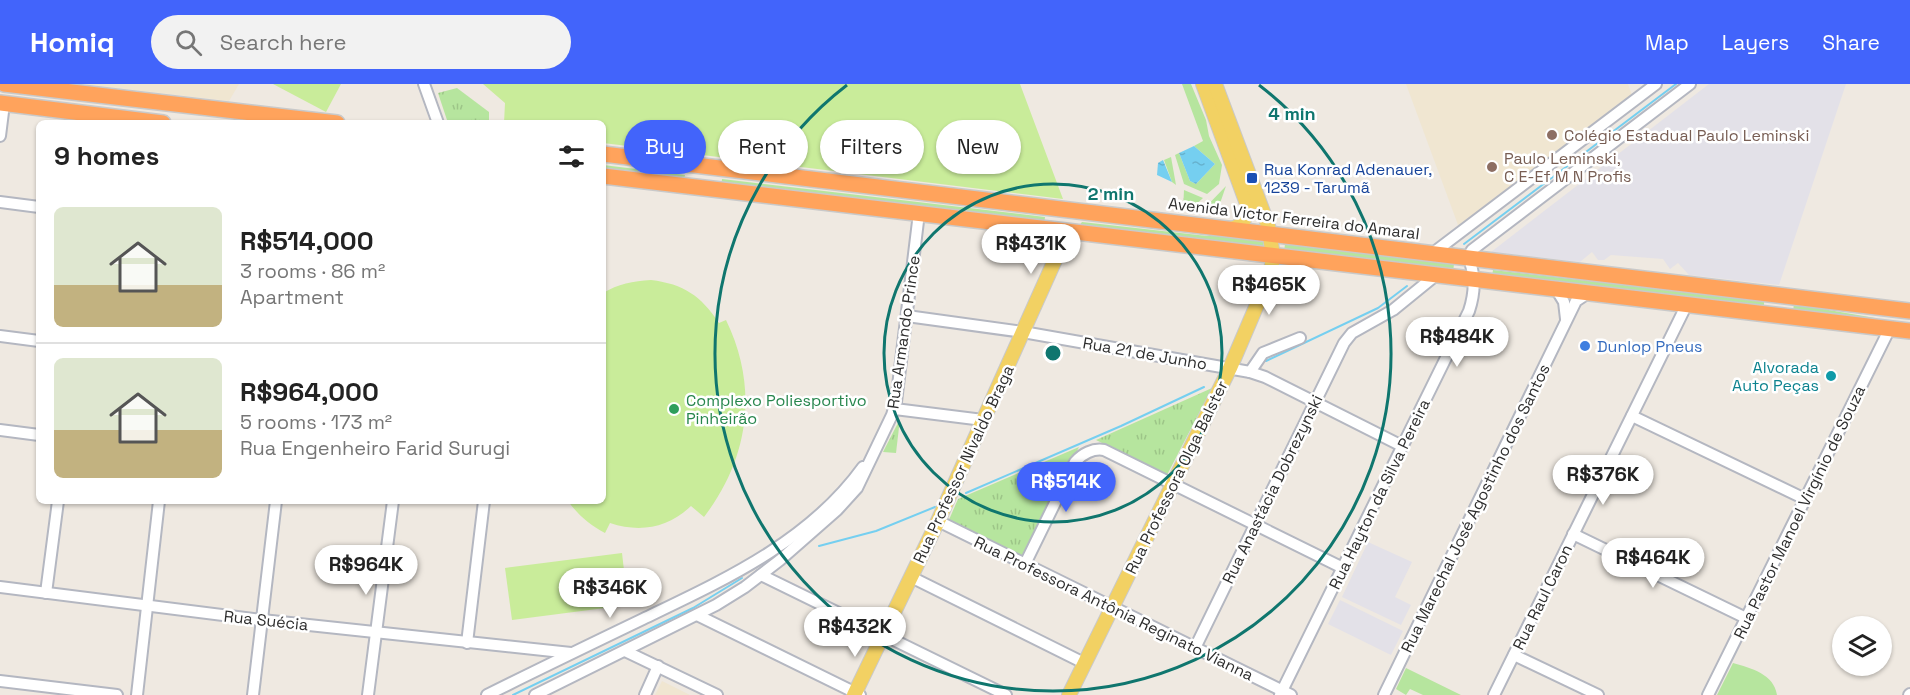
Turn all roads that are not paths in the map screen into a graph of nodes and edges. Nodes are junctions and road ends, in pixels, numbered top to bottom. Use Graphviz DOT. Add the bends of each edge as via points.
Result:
graph roads {
  1 [pos="4,84"];
  2 [pos="424,84"];
  3 [pos="1203,84"];
  4 [pos="1215,84"];
  5 [pos="1656,84"];
  6 [pos="1690,84"];
  7 [pos="1643,88"];
  8 [pos="138,100"];
  9 [pos="169,103"];
  10 [pos="2,104"];
  11 [pos="136,120"];
  12 [pos="163,120"];
  13 [pos="312,120"];
  14 [pos="437,120"];
  15 [pos="0,136"];
  16 [pos="606,154"];
  17 [pos="624,156"];
  18 [pos="706,166"];
  19 [pos="716,167"];
  20 [pos="694,174"];
  21 [pos="606,176"];
  22 [pos="687,186"];
  23 [pos="714,189"];
  24 [pos="0,202"];
  25 [pos="36,207"];
  26 [pos="919,213"];
  27 [pos="1096,213"];
  28 [pos="1230,229"];
  29 [pos="1068,231"];
  30 [pos="1269,233"];
  31 [pos="1433,253"];
  32 [pos="1273,255"];
  33 [pos="1468,257"];
  34 [pos="1436,275"];
  35 [pos="1474,279"];
  36 [pos="1556,289"];
  37 [pos="1588,293"];
  38 [pos="1686,304"];
  39 [pos="1910,311"];
  40 [pos="907,316"];
  41 [pos="1566,322"];
  42 [pos="1890,328"];
  43 [pos="1910,331"];
  44 [pos="1023,332"];
  45 [pos="0,336"];
  46 [pos="1300,338"];
  47 [pos="36,341"];
  48 [pos="1230,368"];
  49 [pos="1250,372"];
  50 [pos="1315,402"];
  51 [pos="895,409"];
  52 [pos="1632,416"];
  53 [pos="983,420"];
  54 [pos="0,430"];
  55 [pos="36,435"];
  56 [pos="1402,446"];
  57 [pos="877,448"];
  58 [pos="1173,484"];
  59 [pos="1805,499"];
  60 [pos="58,504"];
  61 [pos="159,504"];
  62 [pos="276,504"];
  63 [pos="393,504"];
  64 [pos="484,504"];
  65 [pos="938,521"];
  66 [pos="1255,525"];
  67 [pos="1573,534"];
  68 [pos="1025,564"];
  69 [pos="1342,568"];
  70 [pos="760,575"];
  71 [pos="911,577"];
  72 [pos="0,587"];
  73 [pos="46,593"];
  74 [pos="147,606"];
  75 [pos="1112,607"];
  76 [pos="697,615"];
  77 [pos="1746,618"];
  78 [pos="262,620"];
  79 [pos="376,632"];
  80 [pos="883,635"];
  81 [pos="646,641"];
  82 [pos="467,643"];
  83 [pos="1195,648"];
  84 [pos="533,651"];
  85 [pos="625,651"];
  86 [pos="571,654"];
  87 [pos="1514,655"];
  88 [pos="1084,663"];
  89 [pos="658,666"];
  90 [pos="542,668"];
  91 [pos="0,681"];
  92 [pos="857,694"];
  93 [pos="1284,694"];
  94 [pos="117,695"];
  95 [pos="137,695"];
  96 [pos="253,695"];
  97 [pos="368,695"];
  98 [pos="488,695"];
  99 [pos="536,695"];
  100 [pos="645,695"];
  101 [pos="717,695"];
  102 [pos="1006,695"];
  103 [pos="1068,695"];
  104 [pos="1384,695"];
  105 [pos="1494,695"];
  106 [pos="1598,695"];
  107 [pos="1708,695"];
  1 -- 8 [label="highway"];
  2 -- 14 [label="street"];
  3 -- 28 [label="main road" via="1247,204 1244,220"];
  4 -- 30 [label="main road"];
  5 -- 7 [label="street"];
  6 -- 33 [label="street" via="1472,250"];
  7 -- 31 [label="street"];
  8 -- 9 [label="highway"];
  8 -- 11 [label="highway" via="143,110"];
  9 -- 12 [label="highway" via="160,113"];
  9 -- 13 [label="highway"];
  10 -- 11 [label="highway"];
  10 -- 15 [label="street"];
  16 -- 17 [label="highway, Avenida Victor Ferreira do Amaral"];
  18 -- 19 [label="highway, Avenida Victor Ferreira do Amaral"];
  19 -- 23 [label="highway" via="708,177"];
  19 -- 27 [label="highway, Avenida Victor Ferreira do Amaral"];
  20 -- 22 [label="highway"];
  21 -- 22 [label="highway"];
  22 -- 23 [label="highway"];
  23 -- 26 [label="highway"];
  24 -- 25 [label="street"];
  26 -- 29 [label="highway"];
  26 -- 40 [label="street, Rua Armando Prince"];
  27 -- 28 [label="highway, Avenida Victor Ferreira do Amaral"];
  27 -- 29 [label="highway" via="1080,218"];
  28 -- 30 [label="highway, Avenida Victor Ferreira do Amaral"];
  29 -- 32 [label="highway"];
  29 -- 44 [label="main road, Rua Professor Nivaldo Braga"];
  30 -- 31 [label="highway, Avenida Victor Ferreira do Amaral"];
  30 -- 32 [label="main road"];
  31 -- 33 [label="highway, Avenida Victor Ferreira do Amaral"];
  32 -- 34 [label="highway"];
  32 -- 48 [label="main road, Rua Professora Olga Balster" via="1271,272"];
  33 -- 35 [label="street, Rua Hayton da Silva Pereira"];
  33 -- 39 [label="highway, Avenida Victor Ferreira do Amaral"];
  34 -- 35 [label="highway"];
  34 -- 50 [label="street, Rua Anastácia Dobrezynski" via="1393,310 1352,333"];
  35 -- 36 [label="highway"];
  35 -- 56 [label="street, Rua Hayton da Silva Pereira" via="1469,311"];
  36 -- 37 [label="highway"];
  36 -- 41 [label="street" via="1564,302"];
  37 -- 38 [label="highway"];
  37 -- 41 [label="street, Rua Marechal José Agostinho dos Santos" via="1576,301"];
  38 -- 42 [label="highway"];
  38 -- 52 [label="street, Rua Raul Caron"];
  40 -- 44 [label="street, Rua 21 de Junho"];
  40 -- 51 [label="street, Rua Armando Prince"];
  41 -- 104 [label="street, Rua Marechal José Agostinho dos Santos"];
  42 -- 43 [label="highway"];
  42 -- 59 [label="street, Rua Pastor Manoel Virgínio de Souza"];
  44 -- 48 [label="street, Rua 21 de Junho"];
  44 -- 53 [label="main road, Rua Professor Nivaldo Braga"];
  45 -- 47 [label="street"];
  46 -- 49 [label="street" via="1263,353"];
  48 -- 49 [label="street, Rua 21 de Junho"];
  48 -- 58 [label="main road, Rua Professora Olga Balster"];
  49 -- 50 [label="street, Rua 21 de Junho"];
  50 -- 56 [label="street, Rua 21 de Junho"];
  50 -- 66 [label="street, Rua Anastácia Dobrezynski"];
  51 -- 53 [label="street"];
  51 -- 57 [label="street, Rua Armando Prince"];
  52 -- 59 [label="street"];
  52 -- 67 [label="street, Rua Raul Caron"];
  53 -- 65 [label="main road, Rua Professor Nivaldo Braga"];
  54 -- 55 [label="street"];
  56 -- 69 [label="street, Rua Hayton da Silva Pereira"];
  57 -- 70 [label="street, Rua Armando Prince" via="848,499"];
  57 -- 86 [label="street, Rua Armando Prince" via="837,498 773,552"];
  58 -- 66 [label="street"];
  58 -- 68 [label="street" via="1104,450 1086,453 1075,462"];
  58 -- 75 [label="main road, Rua Professora Olga Balster"];
  59 -- 77 [label="street, Rua Pastor Manoel Virgínio de Souza"];
  60 -- 73 [label="street"];
  61 -- 74 [label="street"];
  62 -- 78 [label="street"];
  63 -- 79 [label="street"];
  64 -- 82 [label="street"];
  65 -- 68 [label="street, Rua Professora Antônia Reginato Vianna"];
  65 -- 71 [label="main road, Rua Professor Nivaldo Braga"];
  66 -- 69 [label="street"];
  66 -- 83 [label="street, Rua Anastácia Dobrezynski"];
  67 -- 77 [label="street"];
  67 -- 87 [label="street, Rua Raul Caron"];
  68 -- 75 [label="street, Rua Professora Antônia Reginato Vianna"];
  69 -- 93 [label="street, Rua Hayton da Silva Pereira"];
  70 -- 76 [label="street, Rua Armando Prince"];
  70 -- 80 [label="street"];
  71 -- 80 [label="main road, Rua Professor Nivaldo Braga"];
  71 -- 88 [label="street"];
  72 -- 73 [label="street, Rua Suécia"];
  73 -- 74 [label="street, Rua Suécia"];
  74 -- 78 [label="street, Rua Suécia"];
  74 -- 95 [label="street"];
  75 -- 83 [label="street, Rua Professora Antônia Reginato Vianna"];
  75 -- 88 [label="main road, Rua Professora Olga Balster"];
  76 -- 81 [label="street, Rua Armando Prince"];
  76 -- 92 [label="street"];
  77 -- 107 [label="street, Rua Pastor Manoel Virgínio de Souza"];
  78 -- 79 [label="street, Rua Suécia"];
  78 -- 96 [label="street"];
  79 -- 82 [label="street, Rua Suécia"];
  79 -- 97 [label="street"];
  80 -- 92 [label="main road, Rua Professor Nivaldo Braga"];
  80 -- 102 [label="street"];
  81 -- 85 [label="street, Rua Armando Prince"];
  81 -- 89 [label="street" via="650,658"];
  82 -- 84 [label="street, Rua Suécia"];
  83 -- 93 [label="street, Rua Professora Antônia Reginato Vianna"];
  84 -- 86 [label="street, Rua Suécia"];
  84 -- 90 [label="street" via="541,657"];
  85 -- 89 [label="street"];
  85 -- 99 [label="street, Rua Armando Prince"];
  86 -- 90 [label="street, Rua Armando Prince"];
  87 -- 105 [label="street, Rua Raul Caron"];
  87 -- 106 [label="street"];
  88 -- 103 [label="main road, Rua Professora Olga Balster"];
  89 -- 100 [label="street"];
  89 -- 101 [label="street"];
  90 -- 98 [label="street, Rua Armando Prince"];
  91 -- 94 [label="street"];
}
